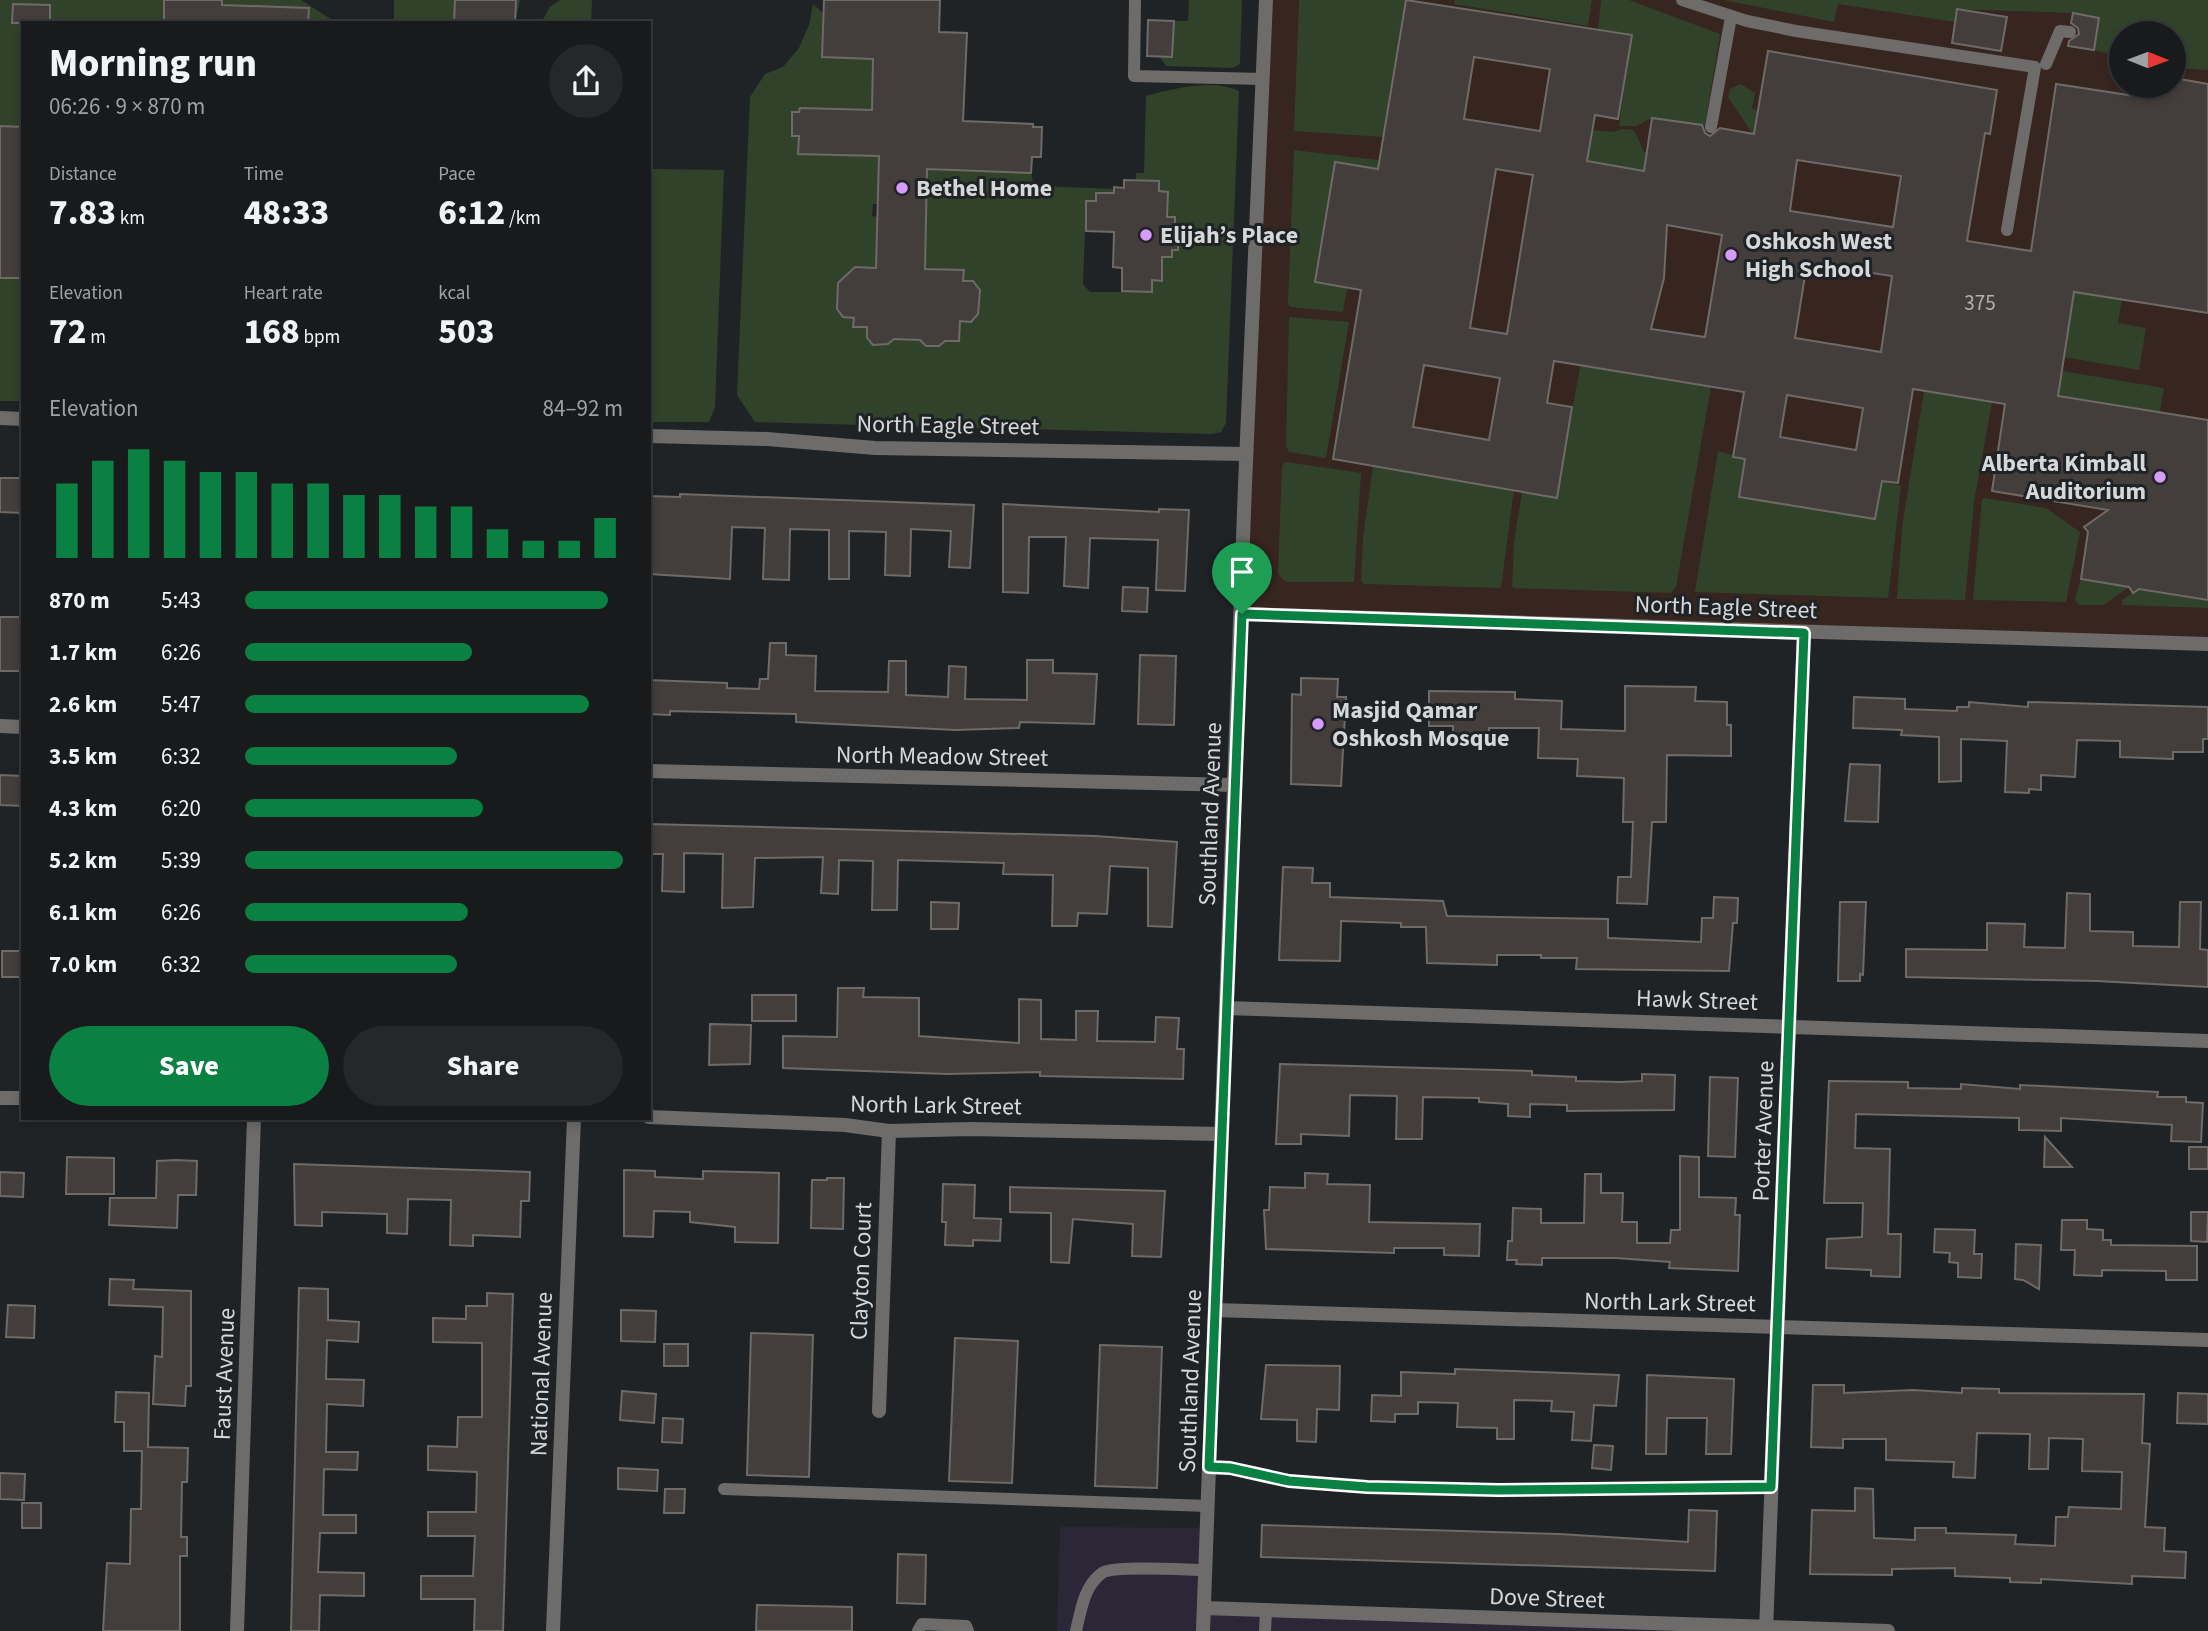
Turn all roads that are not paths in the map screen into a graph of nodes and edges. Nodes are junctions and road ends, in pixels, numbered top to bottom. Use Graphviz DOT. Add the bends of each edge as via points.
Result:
graph roads {
  1 [pos="1135,0"];
  2 [pos="1266,0"];
  3 [pos="1682,0"];
  4 [pos="1731,16"];
  5 [pos="2070,32"];
  6 [pos="2046,64"];
  7 [pos="1263,79"];
  8 [pos="1712,127"];
  9 [pos="2007,230"];
  10 [pos="0,418"];
  11 [pos="21,419"];
  12 [pos="651,436"];
  13 [pos="1246,454"];
  14 [pos="1242,614"];
  15 [pos="1804,633"];
  16 [pos="2208,644"];
  17 [pos="0,726"];
  18 [pos="21,727"];
  19 [pos="651,771"];
  20 [pos="1234,785"];
  21 [pos="1226,1008"];
  22 [pos="1790,1025"];
  23 [pos="2208,1041"];
  24 [pos="0,1098"];
  25 [pos="21,1098"];
  26 [pos="651,1117"];
  27 [pos="254,1120"];
  28 [pos="574,1120"];
  29 [pos="888,1131"];
  30 [pos="1221,1134"];
  31 [pos="1215,1311"];
  32 [pos="1778,1327"];
  33 [pos="2208,1340"];
  34 [pos="879,1411"];
  35 [pos="1209,1467"];
  36 [pos="1771,1487"];
  37 [pos="724,1489"];
  38 [pos="1208,1506"];
  39 [pos="1205,1570"];
  40 [pos="1204,1608"];
  41 [pos="1266,1610"];
  42 [pos="1766,1628"];
  43 [pos="237,1631"];
  44 [pos="553,1631"];
  45 [pos="918,1631"];
  46 [pos="968,1631"];
  47 [pos="1076,1631"];
  48 [pos="1203,1631"];
  49 [pos="1265,1631"];
  50 [pos="1888,1631"];
  1 -- 7 [label="lane" via="1134,76"];
  2 -- 7 [label="street, Southland Avenue"];
  3 -- 4 [label="lane"];
  4 -- 8 [label="lane"];
  4 -- 9 [label="lane" via="1796,31 2035,67"];
  5 -- 6 [label="lane" via="2060,31"];
  7 -- 13 [label="street, Southland Avenue"];
  10 -- 11 [label="street"];
  12 -- 13 [label="street, North Eagle Street" via="875,448"];
  13 -- 14 [label="street, Southland Avenue"];
  14 -- 15 [label="street, North Eagle Street"];
  14 -- 20 [label="street, Southland Avenue"];
  15 -- 16 [label="street, North Eagle Street"];
  15 -- 22 [label="street, Porter Avenue"];
  17 -- 18 [label="street"];
  19 -- 20 [label="street, North Meadow Street"];
  20 -- 21 [label="street, Southland Avenue"];
  21 -- 22 [label="street, Hawk Street"];
  21 -- 30 [label="street, Southland Avenue"];
  22 -- 23 [label="street, Hawk Street"];
  22 -- 32 [label="street, Porter Avenue"];
  24 -- 25 [label="street"];
  26 -- 29 [label="street, North Lark Street"];
  27 -- 43 [label="street, Faust Avenue"];
  28 -- 44 [label="street, National Avenue"];
  29 -- 30 [label="street, North Lark Street"];
  29 -- 34 [label="street, Clayton Court"];
  30 -- 31 [label="street, Southland Avenue"];
  31 -- 32 [label="street, North Lark Street"];
  31 -- 35 [label="street, Southland Avenue"];
  32 -- 33 [label="street, North Lark Street"];
  32 -- 36 [label="street, Porter Avenue"];
  35 -- 36 [label="lane" via="1289,1481 1367,1487"];
  35 -- 38 [label="street, Southland Avenue"];
  36 -- 42 [label="street, Porter Avenue"];
  37 -- 38 [label="lane"];
  38 -- 39 [label="street, Southland Avenue"];
  39 -- 40 [label="street, Southland Avenue"];
  39 -- 47 [label="lane" via="1109,1569 1081,1603"];
  40 -- 41 [label="street, Dove Street"];
  40 -- 48 [label="street, Southland Avenue"];
  41 -- 42 [label="street, Dove Street"];
  41 -- 49 [label="lane"];
  42 -- 50 [label="street, Dove Street"];
  45 -- 46 [label="lane" via="922,1623 950,1623 966,1626"];
}
